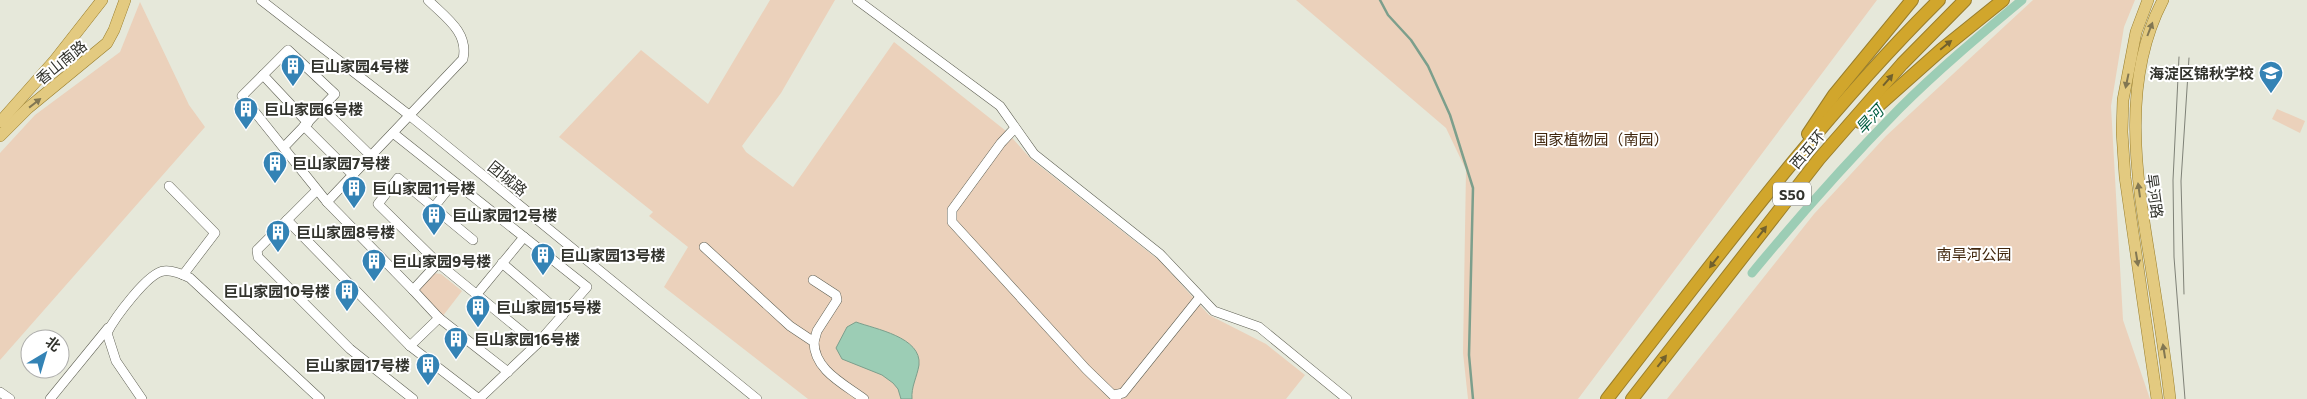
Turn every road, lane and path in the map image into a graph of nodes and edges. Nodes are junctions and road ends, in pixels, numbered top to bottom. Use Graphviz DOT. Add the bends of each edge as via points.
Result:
graph roads {
  1 [pos="102,0"];
  2 [pos="125,0"];
  3 [pos="262,0"];
  4 [pos="428,0"];
  5 [pos="857,0"];
  6 [pos="1912,0"];
  7 [pos="1939,0"];
  8 [pos="1965,0"];
  9 [pos="2003,0"];
  10 [pos="2148,0"];
  11 [pos="2164,0"];
  12 [pos="263,75"];
  13 [pos="322,108"];
  14 [pos="409,115"];
  15 [pos="0,122"];
  16 [pos="306,124"];
  17 [pos="1015,128"];
  18 [pos="393,133"];
  19 [pos="0,136"];
  20 [pos="284,147"];
  21 [pos="371,156"];
  22 [pos="1819,159"];
  23 [pos="353,176"];
  24 [pos="1779,178"];
  25 [pos="454,182"];
  26 [pos="169,186"];
  27 [pos="317,190"];
  28 [pos="327,202"];
  29 [pos="434,208"];
  30 [pos="287,220"];
  31 [pos="524,236"];
  32 [pos="473,240"];
  33 [pos="704,247"];
  34 [pos="438,263"];
  35 [pos="502,263"];
  36 [pos="183,275"];
  37 [pos="813,280"];
  38 [pos="413,290"];
  39 [pos="477,294"];
  40 [pos="1200,297"];
  41 [pos="563,315"];
  42 [pos="438,318"];
  43 [pos="113,322"];
  44 [pos="814,342"];
  45 [pos="537,344"];
  46 [pos="410,346"];
  47 [pos="508,372"];
  48 [pos="0,392"];
  49 [pos="751,397"];
  50 [pos="1116,397"];
  51 [pos="10,399"];
  52 [pos="50,399"];
  53 [pos="142,399"];
  54 [pos="320,399"];
  55 [pos="413,399"];
  56 [pos="864,399"];
  57 [pos="1347,399"];
  58 [pos="1607,399"];
  59 [pos="1632,399"];
  60 [pos="2157,399"];
  61 [pos="2170,399"];
  1 -- 15 [label="main road, 香山南路"];
  19 -- 2 [label="main road, 香山南路, one-way" via="28,108 107,43"];
  3 -- 14 [label="street, 团城路"];
  4 -- 14 [label="street" via="457,28 465,51 463,59"];
  5 -- 17 [label="street" via="1000,106"];
  6 -- 24 [label="highway" via="1834,95"];
  7 -- 24 [label="highway, 西五环 / S50" via="1888,51"];
  22 -- 8 [label="highway, 西五环 / S50, one-way" via="1902,64"];
  22 -- 9 [label="highway, one-way" via="1940,50"];
  10 -- 60 [label="main road, 旱河路, one-way" via="2136,32 2126,80 2122,132 2125,177"];
  61 -- 11 [label="main road, 旱河路, one-way" via="2137,175 2134,132 2147,36"];
  12 -- 13 [label="street" via="288,50 335,94"];
  12 -- 16 [label="street"];
  12 -- 20 [label="street" via="242,96"];
  13 -- 16 [label="street"];
  13 -- 21 [label="street"];
  14 -- 18 [label="street"];
  14 -- 49 [label="street, 团城路"];
  16 -- 20 [label="street"];
  16 -- 23 [label="street"];
  17 -- 40 [label="street" via="1034,154 1160,254"];
  17 -- 50 [label="street" via="952,210 952,222 1086,369"];
  18 -- 21 [label="street"];
  18 -- 25 [label="street"];
  20 -- 27 [label="street"];
  21 -- 23 [label="street"];
  59 -- 22 [label="highway, 西五环 / S50, one-way"];
  23 -- 28 [label="street"];
  24 -- 58 [label="highway, 西五环 / S50, one-way"];
  25 -- 29 [label="street"];
  25 -- 31 [label="street"];
  26 -- 36 [label="street" via="215,234"];
  27 -- 28 [label="street"];
  27 -- 30 [label="street"];
  28 -- 38 [label="street"];
  29 -- 32 [label="street"];
  29 -- 34 [label="street" via="398,178 378,204"];
  30 -- 46 [label="street"];
  30 -- 55 [label="street" via="257,250 258,257 350,349"];
  31 -- 35 [label="street"];
  31 -- 41 [label="street" via="587,287"];
  33 -- 44 [label="street" via="790,326"];
  34 -- 38 [label="street"];
  34 -- 39 [label="street"];
  35 -- 39 [label="street"];
  35 -- 41 [label="street"];
  36 -- 43 [label="street" via="163,270 152,276"];
  36 -- 54 [label="street"];
  37 -- 44 [label="street" via="836,295 837,300 817,331"];
  38 -- 42 [label="street"];
  39 -- 45 [label="street"];
  40 -- 50 [label="street" via="1123,393"];
  40 -- 57 [label="street" via="1214,310 1259,328"];
  41 -- 45 [label="street"];
  42 -- 46 [label="street"];
  42 -- 47 [label="street"];
  43 -- 52 [label="street"];
  43 -- 53 [label="street" via="107,333 109,344 116,361"];
  44 -- 56 [label="street" via="821,364"];
  45 -- 47 [label="street"];
  46 -- 47 [label="street" via="479,399"];
  48 -- 51 [label="street"];
}
